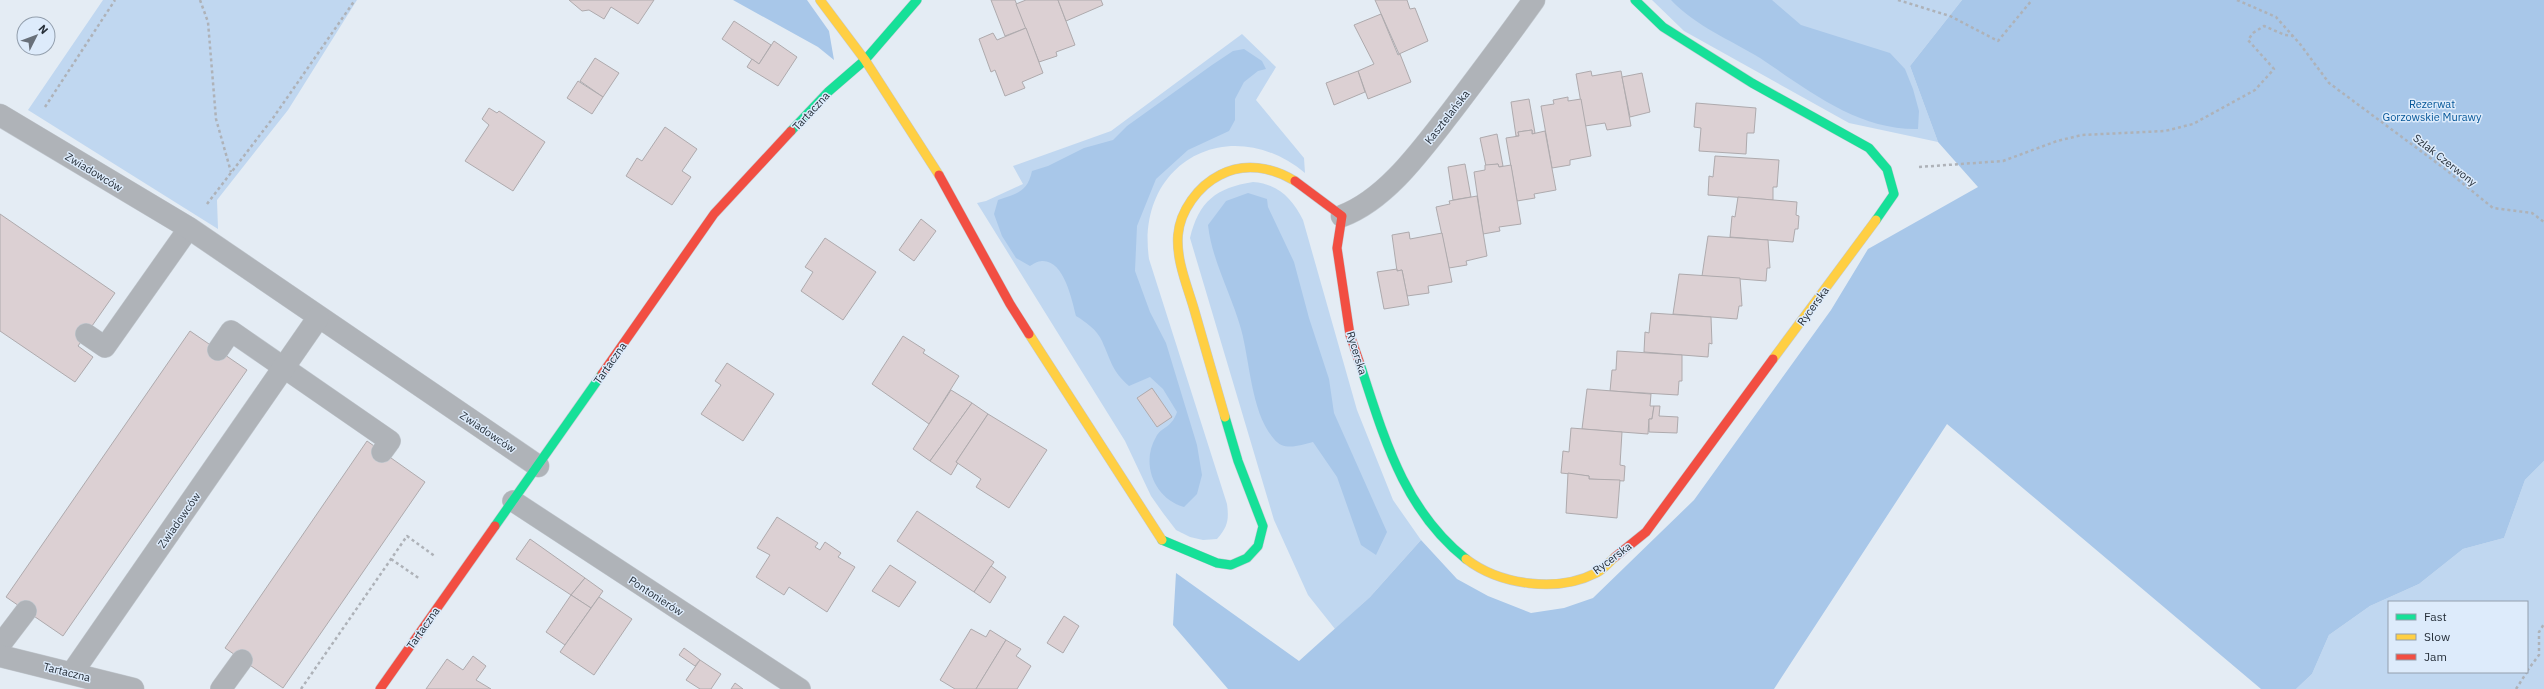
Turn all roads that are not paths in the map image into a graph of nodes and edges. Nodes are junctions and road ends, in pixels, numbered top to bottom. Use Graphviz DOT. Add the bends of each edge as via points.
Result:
graph roads {
  1 [pos="820,0"];
  2 [pos="917,0"];
  3 [pos="1534,0"];
  4 [pos="1635,0"];
  5 [pos="865,60"];
  6 [pos="0,115"];
  7 [pos="1342,216"];
  8 [pos="188,228"];
  9 [pos="318,318"];
  10 [pos="86,334"];
  11 [pos="218,350"];
  12 [pos="285,366"];
  13 [pos="382,452"];
  14 [pos="538,466"];
  15 [pos="513,501"];
  16 [pos="26,611"];
  17 [pos="0,645"];
  18 [pos="0,656"];
  19 [pos="242,660"];
  20 [pos="72,673"];
  21 [pos="133,689"];
  22 [pos="221,689"];
  23 [pos="380,689"];
  24 [pos="800,689"];
  1 -- 5 [label="street"];
  2 -- 5 [label="street"];
  3 -- 7 [label="street, Kasztelańska" via="1489,64 1419,152 1373,199 1358,210"];
  4 -- 7 [label="street, Rycerska" via="1663,27 1752,83 1868,148 1887,169 1894,194 1646,532 1596,573 1558,584 1506,580 1472,563 1444,542 1410,495 1386,443 1350,335 1337,248"];
  5 -- 7 [label="street" via="933,164 1010,304 1163,541 1218,563 1231,565 1247,558 1258,546 1263,526 1238,461 1179,258 1178,232 1184,212 1201,186 1225,170 1251,168 1273,171 1298,182"];
  5 -- 14 [label="street, Tartaczna" via="828,92 714,214"];
  6 -- 8 [label="street, Zwiadowców"];
  8 -- 9 [label="street, Zwiadowców"];
  8 -- 10 [label="lane" via="105,347"];
  9 -- 12 [label="street, Zwiadowców"];
  9 -- 14 [label="street, Zwiadowców"];
  11 -- 12 [label="lane" via="231,331"];
  12 -- 13 [label="lane" via="390,440"];
  12 -- 20 [label="street, Zwiadowców"];
  14 -- 15 [label="street, Tartaczna"];
  15 -- 23 [label="street, Tartaczna"];
  15 -- 24 [label="lane, Pontonierów"];
  16 -- 17 [label="lane"];
  18 -- 20 [label="street, Tartaczna"];
  19 -- 22 [label="lane"];
  20 -- 21 [label="street, Tartaczna"];
}
